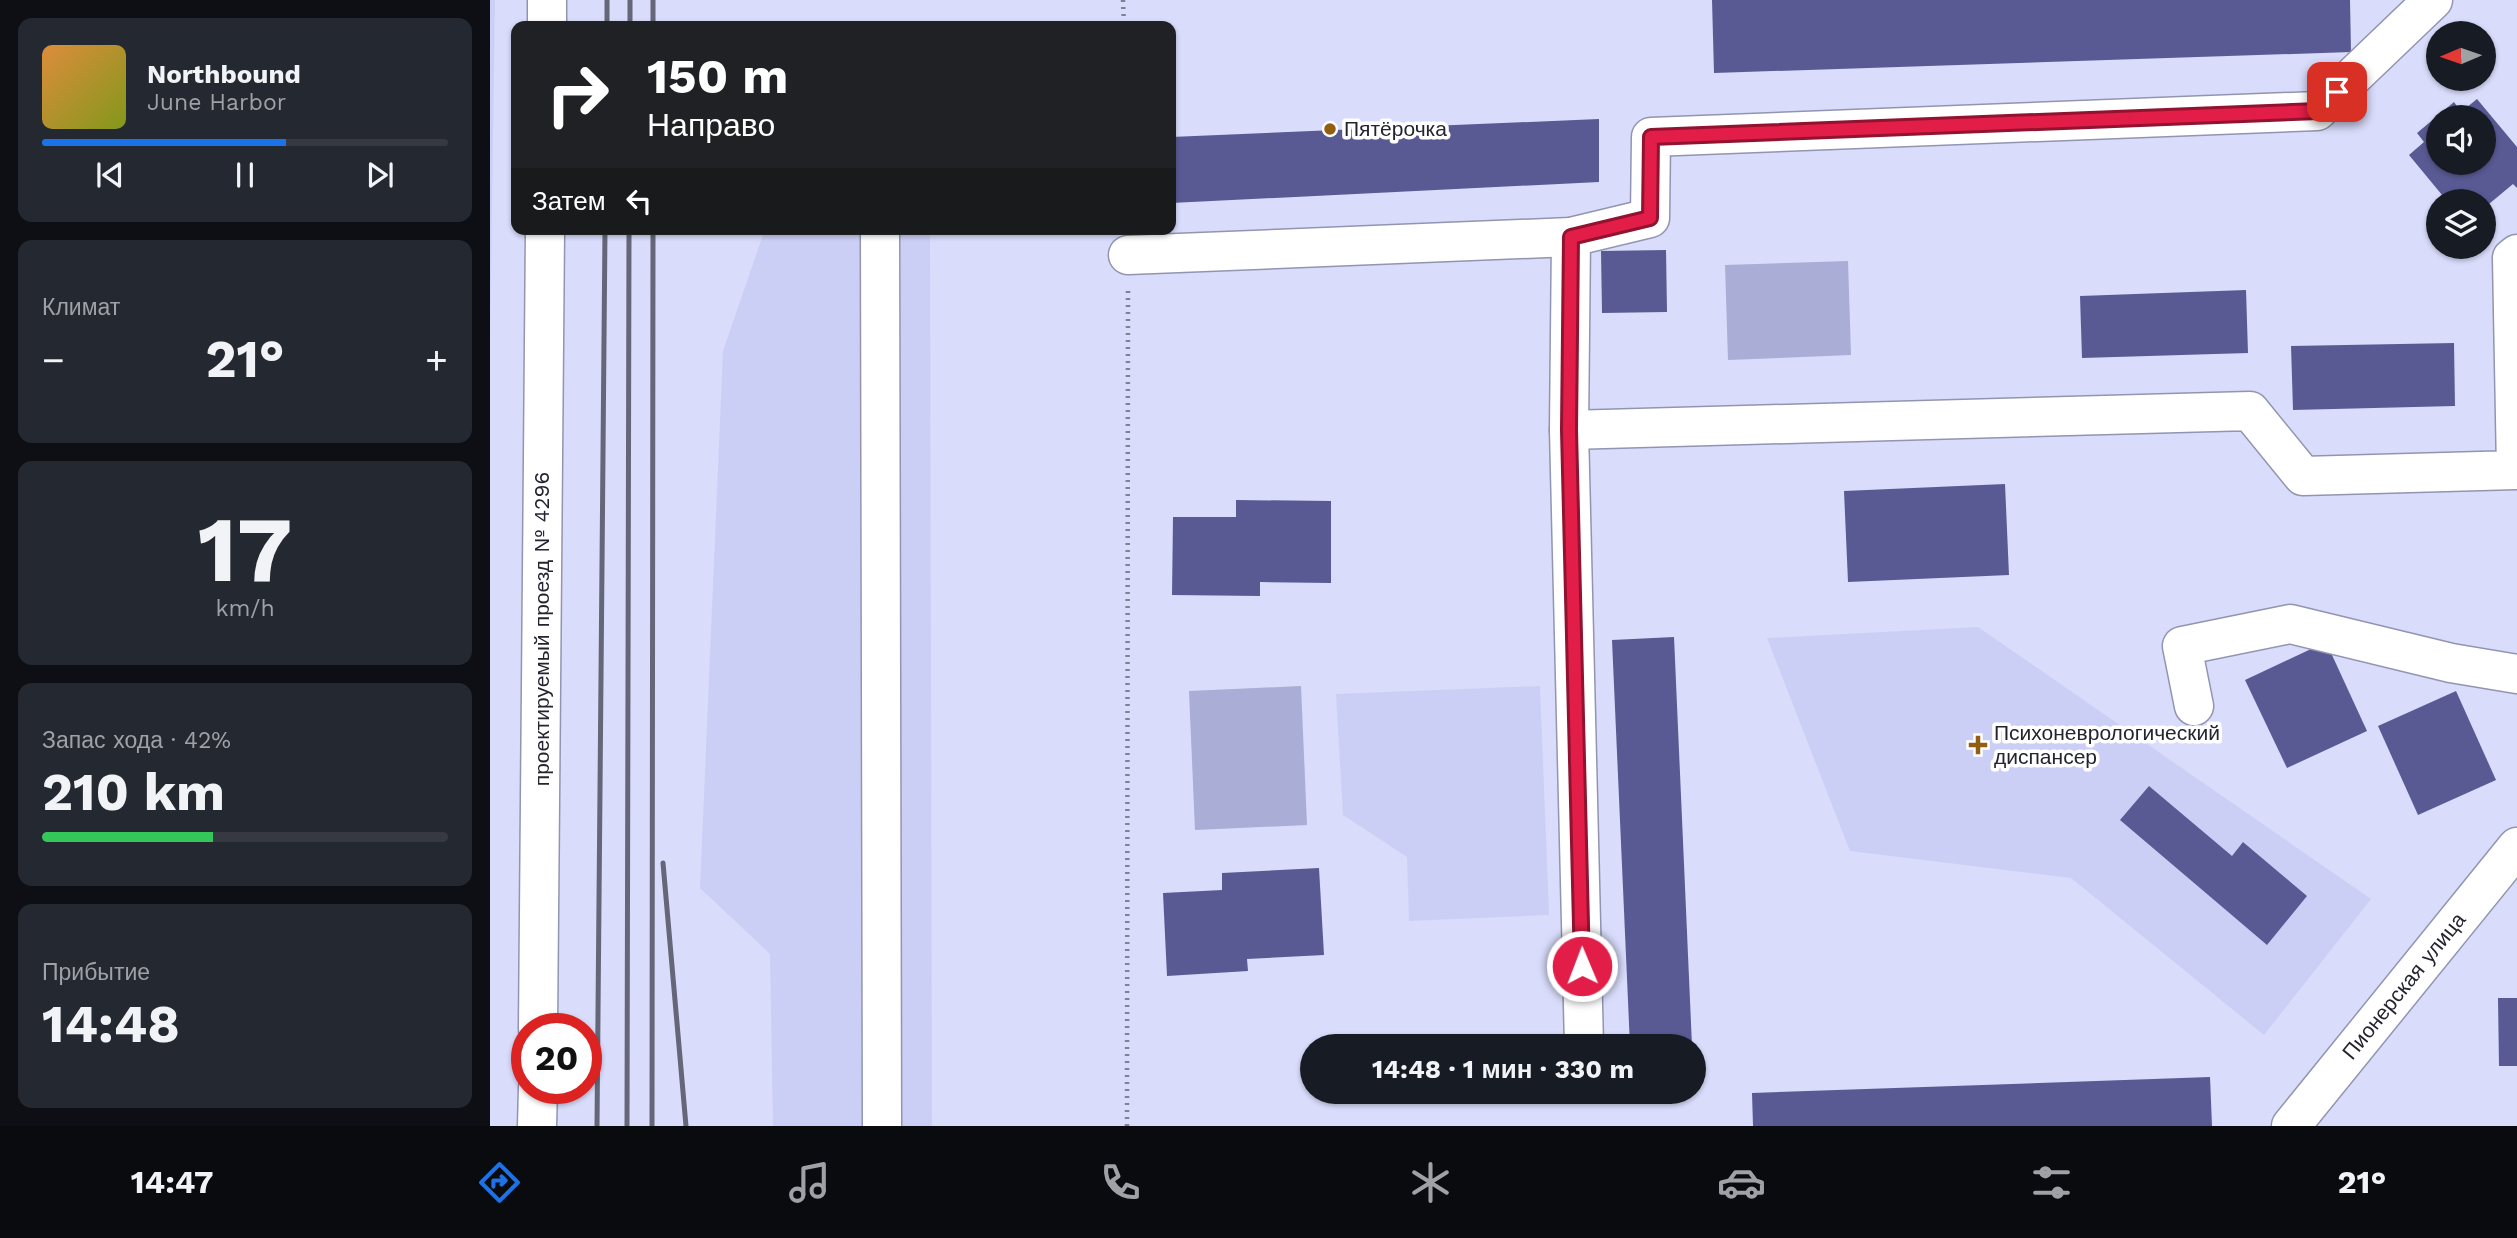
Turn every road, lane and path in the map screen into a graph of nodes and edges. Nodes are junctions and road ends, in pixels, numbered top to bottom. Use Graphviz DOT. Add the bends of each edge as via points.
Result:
graph roads {
  1 [pos="547,0"];
  2 [pos="1123,0"];
  3 [pos="2433,0"];
  4 [pos="547,21"];
  5 [pos="1124,21"];
  6 [pos="545,235"];
  7 [pos="880,235"];
  8 [pos="1571,237"];
  9 [pos="2517,254"];
  10 [pos="1128,255"];
  11 [pos="1569,430"];
  12 [pos="2517,674"];
  13 [pos="2194,706"];
  14 [pos="2517,847"];
  15 [pos="538,1013"];
  16 [pos="1584,1034"];
  17 [pos="538,1104"];
  18 [pos="537,1126"];
  19 [pos="883,1126"];
  20 [pos="1127,1126"];
  21 [pos="2291,1126"];
  1 -- 4 [label="street"];
  2 -- 5 [label="path"];
  3 -- 8 [label="street" via="2318,111 1651,137 1650,218"];
  6 -- 15 [label="street, проектируемый проезд № 4296"];
  7 -- 19 [label="street"];
  8 -- 10 [label="street"];
  8 -- 11 [label="street"];
  9 -- 11 [label="street" via="2512,258 2516,470 2303,476 2250,411"];
  10 -- 20 [label="path"];
  11 -- 16 [label="street"];
  12 -- 13 [label="street" via="2290,624 2182,646"];
  14 -- 21 [label="street, Пионерская улица"];
  17 -- 18 [label="street"];
}
